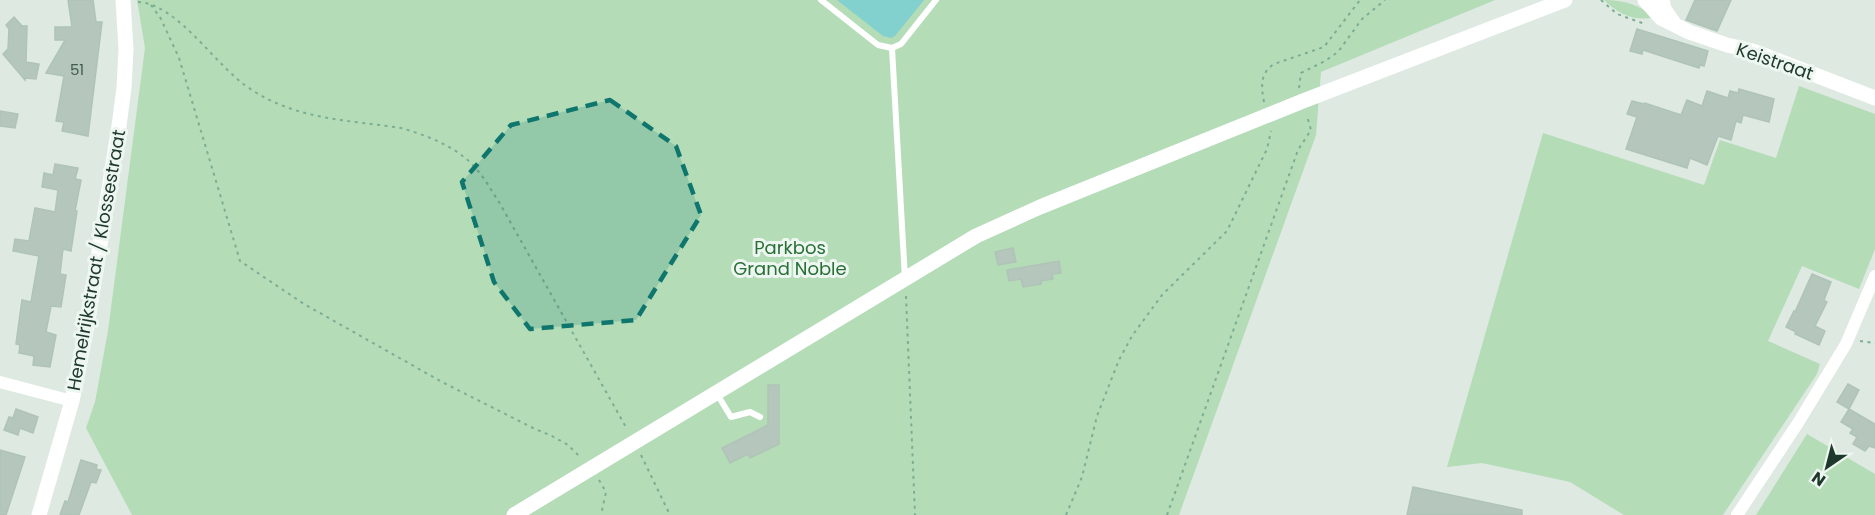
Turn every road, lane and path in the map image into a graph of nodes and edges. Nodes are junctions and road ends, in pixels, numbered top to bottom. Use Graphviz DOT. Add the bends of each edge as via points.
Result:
graph roads {
  1 [pos="821,0"];
  2 [pos="936,0"];
  3 [pos="1360,0"];
  4 [pos="1385,0"];
  5 [pos="1565,0"];
  6 [pos="1601,0"];
  7 [pos="1645,0"];
  8 [pos="1662,0"];
  9 [pos="123,1"];
  10 [pos="149,3"];
  11 [pos="1643,23"];
  12 [pos="1674,24"];
  13 [pos="892,48"];
  14 [pos="1875,98"];
  15 [pos="1303,101"];
  16 [pos="1268,116"];
  17 [pos="1875,276"];
  18 [pos="905,279"];
  19 [pos="0,382"];
  20 [pos="716,393"];
  21 [pos="72,401"];
  22 [pos="760,417"];
  23 [pos="635,443"];
  24 [pos="592,469"];
  25 [pos="39,515"];
  26 [pos="514,515"];
  27 [pos="601,515"];
  28 [pos="670,515"];
  29 [pos="915,515"];
  30 [pos="1066,515"];
  31 [pos="1167,515"];
  32 [pos="1737,515"];
  1 -- 13 [label="lane" via="878,45"];
  2 -- 13 [label="lane" via="901,44"];
  3 -- 16 [label="path" via="1324,47 1268,68 1262,90"];
  4 -- 15 [label="path" via="1362,19 1338,52 1301,73 1298,85"];
  5 -- 15 [label="street"];
  6 -- 11 [label="path" via="1617,14"];
  7 -- 12 [label="street, Keistraat" via="1661,18"];
  8 -- 12 [label="street"];
  9 -- 10 [label="path"];
  9 -- 21 [label="street, Hemelrijkstraat / Klossestraat" via="124,88"];
  10 -- 23 [label="path" via="169,14 250,89 269,100 304,114 401,128 444,144 467,160 499,202"];
  10 -- 24 [label="path" via="179,58 240,261 304,304 442,382 568,445"];
  12 -- 14 [label="street, Keistraat"];
  13 -- 18 [label="lane"];
  15 -- 16 [label="street"];
  15 -- 31 [label="path" via="1311,130 1298,150"];
  16 -- 18 [label="street" via="1040,207 976,236"];
  16 -- 30 [label="path" via="1268,149 1227,231 1162,296 1119,360"];
  17 -- 32 [label="street" via="1846,344"];
  18 -- 20 [label="street"];
  18 -- 29 [label="path"];
  19 -- 21 [label="street"];
  20 -- 22 [label="lane" via="731,417 750,412"];
  20 -- 23 [label="street"];
  21 -- 25 [label="street, Hemelrijkstraat / Klossestraat"];
  23 -- 24 [label="street"];
  23 -- 28 [label="path"];
  24 -- 26 [label="street"];
  24 -- 27 [label="path" via="606,492"];
}
